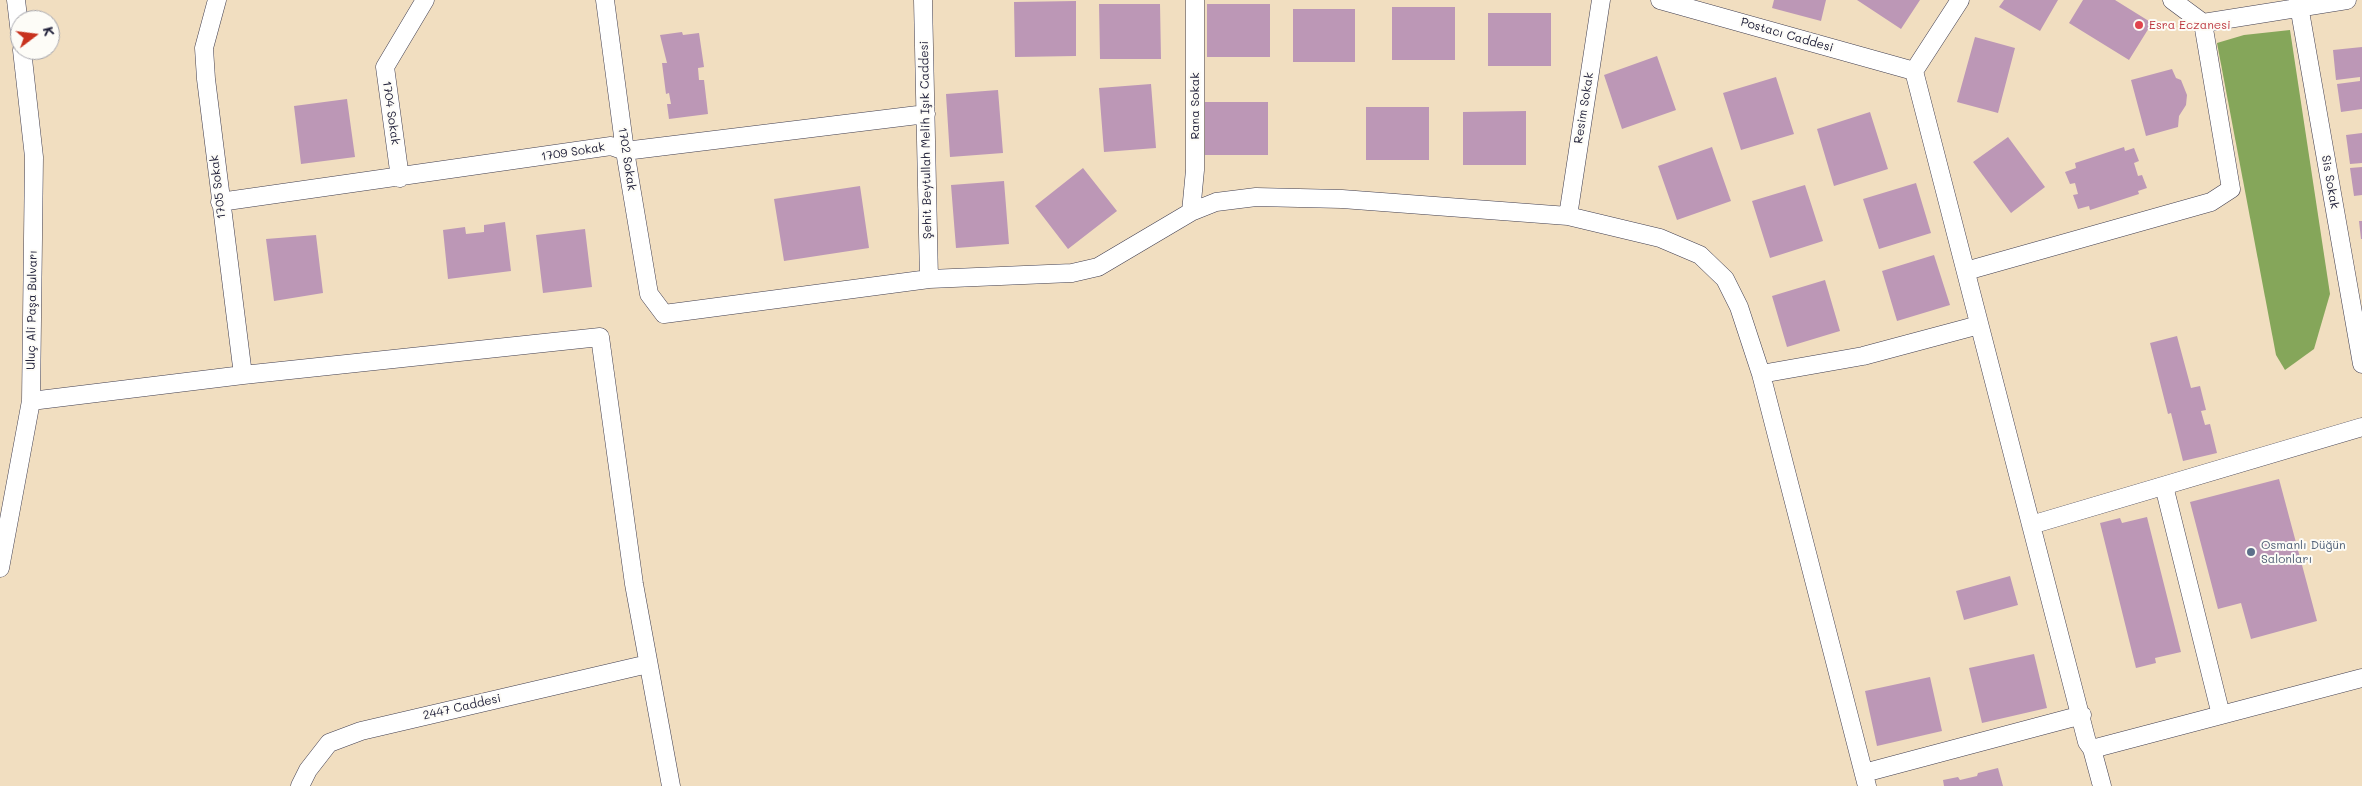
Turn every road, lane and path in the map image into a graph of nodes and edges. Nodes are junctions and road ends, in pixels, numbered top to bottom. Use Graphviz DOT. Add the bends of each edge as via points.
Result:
graph roads {
  1 [pos="217,0"];
  2 [pos="425,0"];
  3 [pos="605,0"];
  4 [pos="923,0"];
  5 [pos="1195,0"];
  6 [pos="1601,0"];
  7 [pos="1660,0"];
  8 [pos="1960,0"];
  9 [pos="2347,0"];
  10 [pos="2175,1"];
  11 [pos="2299,4"];
  12 [pos="2203,22"];
  13 [pos="23,60"];
  14 [pos="1914,71"];
  15 [pos="926,114"];
  16 [pos="625,151"];
  17 [pos="400,178"];
  18 [pos="220,202"];
  19 [pos="1191,212"];
  20 [pos="1568,216"];
  21 [pos="1966,270"];
  22 [pos="929,280"];
  23 [pos="1979,324"];
  24 [pos="2362,364"];
  25 [pos="1761,374"];
  26 [pos="243,375"];
  27 [pos="31,401"];
  28 [pos="2362,427"];
  29 [pos="2164,486"];
  30 [pos="2031,525"];
  31 [pos="0,568"];
  32 [pos="648,664"];
  33 [pos="2362,678"];
  34 [pos="2082,715"];
  35 [pos="2221,715"];
  36 [pos="2092,749"];
  37 [pos="1865,780"];
  38 [pos="300,786"];
  39 [pos="671,786"];
  40 [pos="2102,786"];
  1 -- 18 [label="street, 1705 Sokak" via="204,48"];
  2 -- 17 [label="street, 1704 Sokak" via="385,67"];
  3 -- 16 [label="street, 1702 Sokak"];
  4 -- 15 [label="street, Şehit Beytullah Melih Işık Caddesi"];
  5 -- 19 [label="street, Rana Sokak" via="1195,170"];
  6 -- 20 [label="street, Resim Sokak"];
  7 -- 14 [label="street, Postacı Caddesi"];
  8 -- 14 [label="street"];
  9 -- 11 [label="street"];
  10 -- 12 [label="street"];
  11 -- 12 [label="street"];
  11 -- 24 [label="street, Sis Sokak"];
  12 -- 21 [label="street" via="2231,190 2211,202"];
  13 -- 27 [label="street, Uluç Ali Paşa Bulvarı" via="34,157"];
  14 -- 21 [label="street"];
  15 -- 16 [label="street, 1709 Sokak"];
  15 -- 22 [label="street, Şehit Beytullah Melih Işık Caddesi"];
  16 -- 17 [label="street, 1709 Sokak" via="611,146"];
  16 -- 22 [label="street, 1702 Sokak" via="649,294 664,314"];
  17 -- 18 [label="street, 1709 Sokak"];
  18 -- 26 [label="street, 1705 Sokak"];
  19 -- 20 [label="street" via="1216,202 1256,197 1342,199"];
  19 -- 22 [label="street" via="1098,267 1072,273"];
  20 -- 25 [label="street" via="1660,238 1700,255 1725,279 1739,306"];
  21 -- 23 [label="street"];
  23 -- 25 [label="street" via="1863,356"];
  23 -- 30 [label="street"];
  25 -- 37 [label="street"];
  26 -- 27 [label="street"];
  26 -- 32 [label="street" via="600,336"];
  27 -- 31 [label="street, Uluç Ali Paşa Bulvarı"];
  28 -- 29 [label="street"];
  29 -- 30 [label="street"];
  29 -- 35 [label="street"];
  30 -- 34 [label="street"];
  32 -- 38 [label="street, 2447 Caddesi" via="361,731 329,743"];
  32 -- 39 [label="street"];
  33 -- 35 [label="street"];
  34 -- 36 [label="street" via="2087,742"];
  34 -- 37 [label="street"];
  35 -- 36 [label="street"];
  36 -- 40 [label="street"];
}
